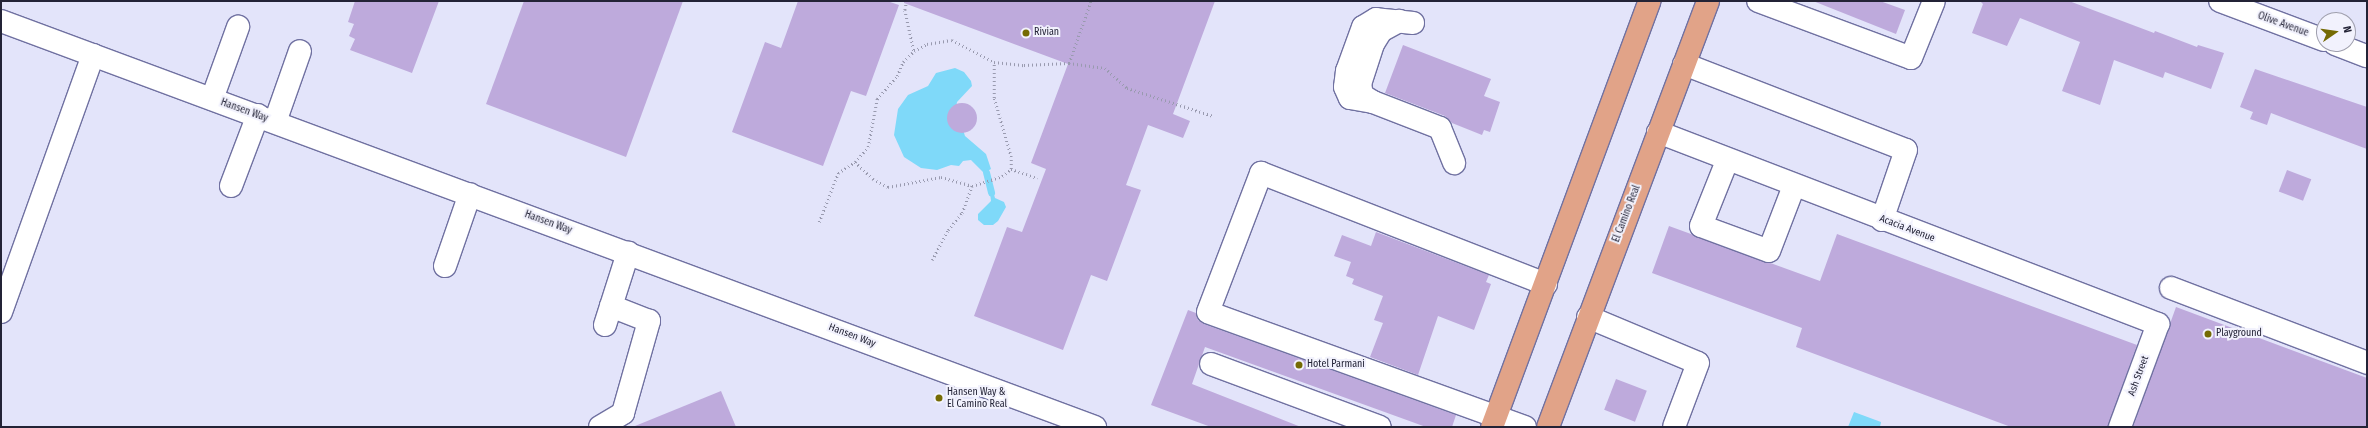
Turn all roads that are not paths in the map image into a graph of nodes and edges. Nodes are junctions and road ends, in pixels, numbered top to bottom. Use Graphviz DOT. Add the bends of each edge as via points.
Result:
graph roads {
  1 [pos="1650,1"];
  2 [pos="1708,1"];
  3 [pos="1758,1"];
  4 [pos="1934,1"];
  5 [pos="2220,1"];
  6 [pos="1,21"];
  7 [pos="1406,22"];
  8 [pos="238,27"];
  9 [pos="2316,37"];
  10 [pos="300,51"];
  11 [pos="2356,52"];
  12 [pos="93,54"];
  13 [pos="2367,56"];
  14 [pos="1684,64"];
  15 [pos="212,99"];
  16 [pos="267,119"];
  17 [pos="1658,132"];
  18 [pos="1727,161"];
  19 [pos="1454,163"];
  20 [pos="231,186"];
  21 [pos="1794,186"];
  22 [pos="470,194"];
  23 [pos="1882,220"];
  24 [pos="628,253"];
  25 [pos="445,266"];
  26 [pos="1546,284"];
  27 [pos="2171,288"];
  28 [pos="1,312"];
  29 [pos="1588,317"];
  30 [pos="2158,324"];
  31 [pos="2367,363"];
  32 [pos="1211,364"];
  33 [pos="1494,422"];
  34 [pos="600,427"];
  35 [pos="1095,427"];
  36 [pos="1380,427"];
  37 [pos="1525,427"];
  38 [pos="1548,427"];
  39 [pos="1674,427"];
  40 [pos="2120,427"];
  1 -- 26 [label="main road"];
  2 -- 14 [label="main road, El Camino Real"];
  3 -- 4 [label="street" via="1912,58"];
  5 -- 9 [label="street, Olive Avenue"];
  6 -- 12 [label="street, Hansen Way"];
  7 -- 19 [label="street" via="1376,19 1363,26 1347,71 1345,86 1350,98 1373,102 1440,128"];
  8 -- 15 [label="street"];
  10 -- 16 [label="street"];
  11 -- 13 [label="street"];
  12 -- 15 [label="street, Hansen Way"];
  12 -- 28 [label="street"];
  14 -- 17 [label="main road, El Camino Real"];
  14 -- 23 [label="street" via="1906,150"];
  15 -- 16 [label="street, Hansen Way"];
  16 -- 20 [label="street"];
  16 -- 22 [label="street, Hansen Way"];
  17 -- 18 [label="street, Acacia Avenue"];
  17 -- 29 [label="main road, El Camino Real"];
  18 -- 21 [label="street, Acacia Avenue"];
  18 -- 21 [label="street" via="1701,226 1769,252"];
  21 -- 23 [label="street, Acacia Avenue"];
  22 -- 24 [label="street, Hansen Way"];
  22 -- 25 [label="street"];
  23 -- 30 [label="street, Acacia Avenue"];
  24 -- 34 [label="street" via="608,316 649,321 623,413"];
  24 -- 35 [label="street, Hansen Way"];
  26 -- 33 [label="main road"];
  26 -- 33 [label="street" via="1261,173 1208,312"];
  27 -- 31 [label="street"];
  29 -- 38 [label="main road, El Camino Real"];
  29 -- 39 [label="street" via="1698,363"];
  30 -- 40 [label="street, Ash Street"];
  32 -- 36 [label="street"];
  33 -- 37 [label="street"];
}
